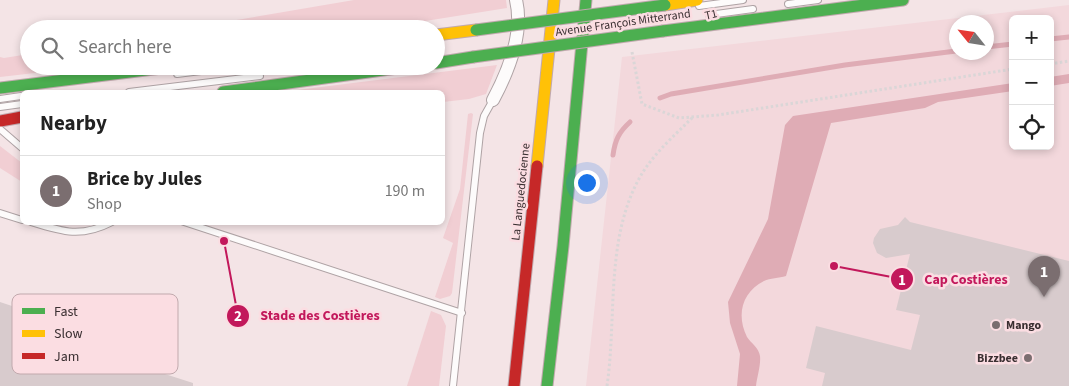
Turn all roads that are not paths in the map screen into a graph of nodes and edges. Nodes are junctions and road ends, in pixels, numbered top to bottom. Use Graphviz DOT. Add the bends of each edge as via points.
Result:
graph roads {
  1 [pos="516,0"];
  2 [pos="554,0"];
  3 [pos="586,0"];
  4 [pos="697,0"];
  5 [pos="743,0"];
  6 [pos="818,0"];
  7 [pos="903,0"];
  8 [pos="783,5"];
  9 [pos="765,7"];
  10 [pos="663,8"];
  11 [pos="663,27"];
  12 [pos="473,34"];
  13 [pos="445,35"];
  14 [pos="445,40"];
  15 [pos="445,53"];
  16 [pos="472,54"];
  17 [pos="445,61"];
  18 [pos="105,75"];
  19 [pos="167,75"];
  20 [pos="347,75"];
  21 [pos="264,76"];
  22 [pos="126,80"];
  23 [pos="0,88"];
  24 [pos="146,90"];
  25 [pos="238,90"];
  26 [pos="20,96"];
  27 [pos="0,99"];
  28 [pos="493,100"];
  29 [pos="20,104"];
  30 [pos="0,107"];
  31 [pos="20,117"];
  32 [pos="0,121"];
  33 [pos="0,130"];
  34 [pos="20,146"];
  35 [pos="0,213"];
  36 [pos="20,219"];
  37 [pos="41,225"];
  38 [pos="106,225"];
  39 [pos="193,225"];
  40 [pos="462,313"];
  41 [pos="453,386"];
  42 [pos="514,386"];
  43 [pos="547,386"];
  1 -- 28 [label="street" via="516,37 508,68"];
  2 -- 42 [label="main road, La Languedocienne"];
  3 -- 43 [label="main road"];
  4 -- 10 [label="main road, Avenue François Mitterrand"];
  5 -- 10 [label="lane, T1 / T1"];
  6 -- 8 [label="lane"];
  7 -- 11 [label="main road, Avenue François Mitterrand"];
  9 -- 11 [label="lane, T1 / T1" via="717,13"];
  10 -- 12 [label="main road, Avenue François Mitterrand, bridge"];
  11 -- 16 [label="main road, Avenue François Mitterrand, bridge"];
  12 -- 13 [label="main road, Avenue François Mitterrand"];
  12 -- 14 [label="lane"];
  15 -- 16 [label="lane"];
  16 -- 17 [label="main road, Avenue François Mitterrand"];
  18 -- 23 [label="main road"];
  19 -- 22 [label="lane"];
  20 -- 25 [label="main road"];
  21 -- 24 [label="lane"];
  26 -- 27 [label="lane"];
  28 -- 40 [label="lane" via="484,116 480,133"];
  29 -- 30 [label="lane"];
  31 -- 32 [label="main road"];
  33 -- 34 [label="lane"];
  35 -- 36 [label="lane"];
  37 -- 38 [label="lane" via="67,233 82,233"];
  39 -- 40 [label="lane"];
  40 -- 41 [label="lane"];
}
